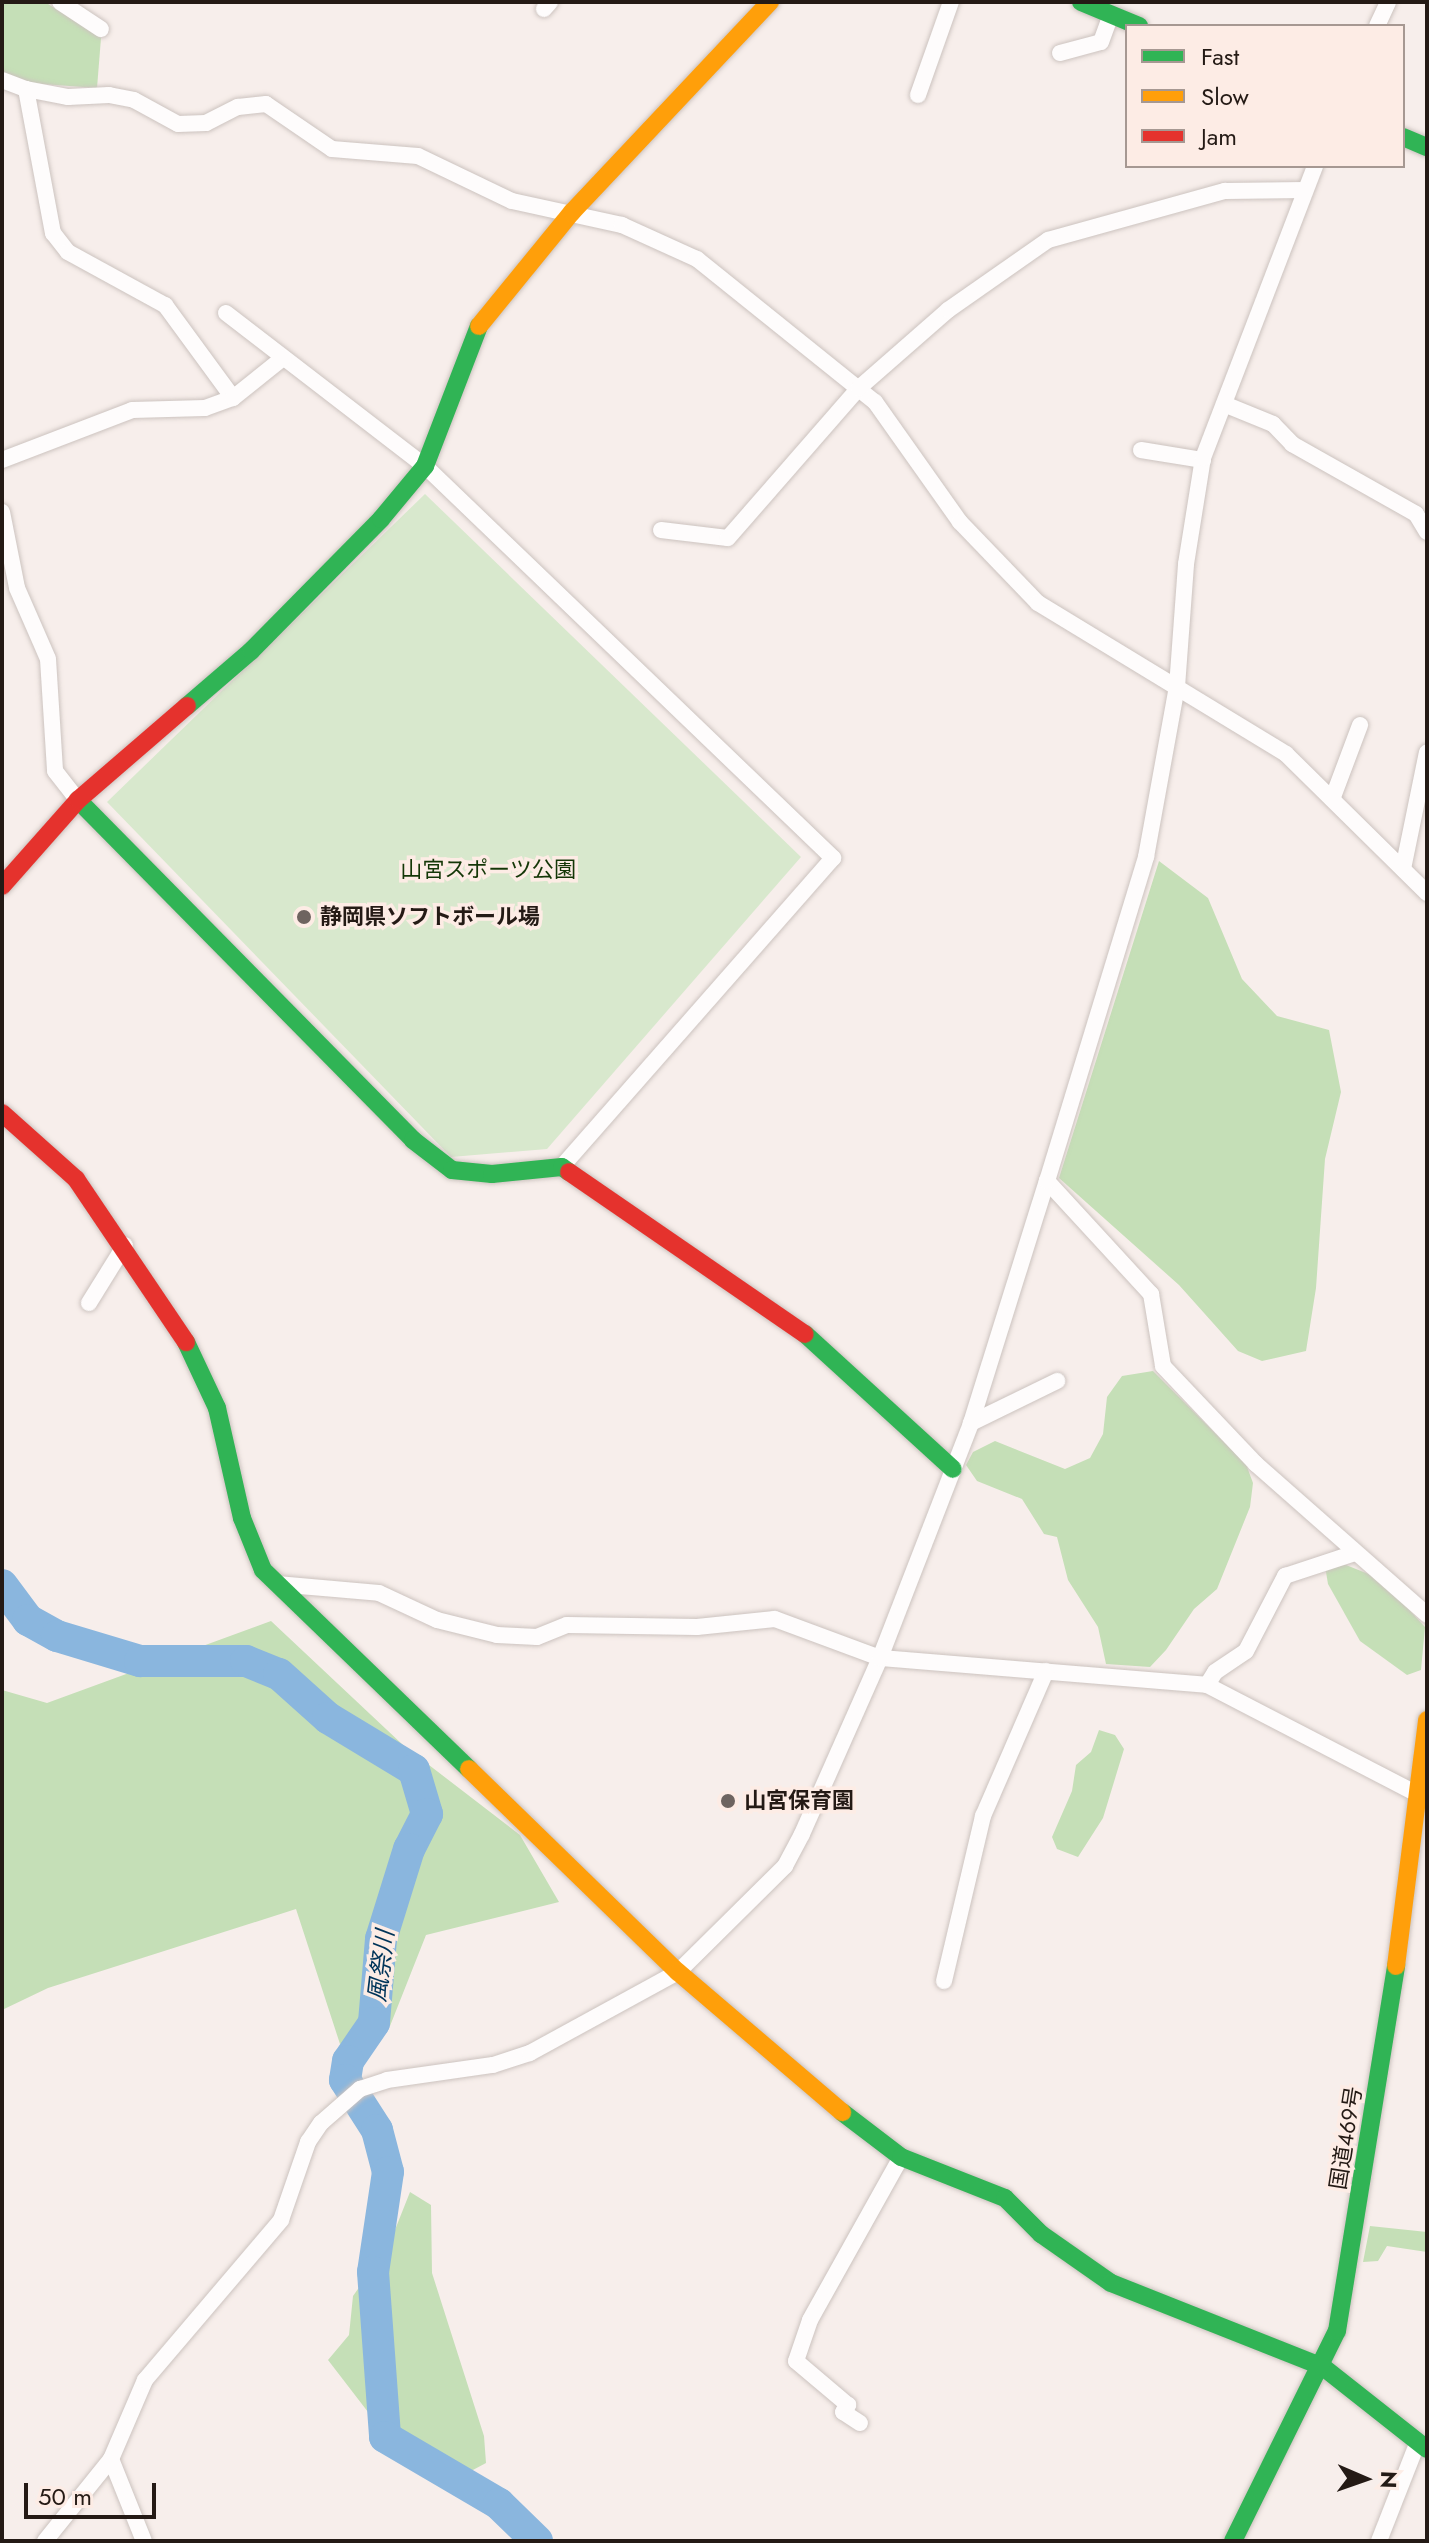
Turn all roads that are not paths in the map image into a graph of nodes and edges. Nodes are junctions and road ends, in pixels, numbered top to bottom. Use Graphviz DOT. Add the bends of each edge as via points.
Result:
graph roads {
  1 [pos="60,2"];
  2 [pos="770,2"];
  3 [pos="951,2"];
  4 [pos="1081,2"];
  5 [pos="1388,2"];
  6 [pos="1111,15"];
  7 [pos="1134,24"];
  8 [pos="1378,24"];
  9 [pos="101,29"];
  10 [pos="1060,53"];
  11 [pos="2,80"];
  12 [pos="26,89"];
  13 [pos="918,95"];
  14 [pos="1405,138"];
  15 [pos="1427,147"];
  16 [pos="1314,168"];
  17 [pos="1305,190"];
  18 [pos="572,212"];
  19 [pos="226,313"];
  20 [pos="283,358"];
  21 [pos="859,388"];
  22 [pos="233,398"];
  23 [pos="1224,404"];
  24 [pos="1141,450"];
  25 [pos="2,460"];
  26 [pos="1203,460"];
  27 [pos="425,466"];
  28 [pos="2,512"];
  29 [pos="661,530"];
  30 [pos="1427,532"];
  31 [pos="1177,687"];
  32 [pos="1360,725"];
  33 [pos="1427,752"];
  34 [pos="1333,797"];
  35 [pos="78,800"];
  36 [pos="1403,869"];
  37 [pos="2,886"];
  38 [pos="1427,893"];
  39 [pos="2,1113"];
  40 [pos="562,1167"];
  41 [pos="1047,1181"];
  42 [pos="125,1245"];
  43 [pos="89,1303"];
  44 [pos="1057,1381"];
  45 [pos="971,1423"];
  46 [pos="953,1469"];
  47 [pos="1355,1553"];
  48 [pos="276,1583"];
  49 [pos="1427,1615"];
  50 [pos="880,1658"];
  51 [pos="1046,1671"];
  52 [pos="1207,1685"];
  53 [pos="1427,1720"];
  54 [pos="1423,1797"];
  55 [pos="678,1972"];
  56 [pos="944,1981"];
  57 [pos="901,2157"];
  58 [pos="1323,2367"];
  59 [pos="860,2423"];
  60 [pos="1422,2446"];
  61 [pos="111,2459"];
  62 [pos="45,2541"];
  63 [pos="144,2541"];
  64 [pos="1233,2541"];
  65 [pos="1379,2541"];
  1 -- 9 [label="street"];
  2 -- 18 [label="main road"];
  3 -- 13 [label="street"];
  4 -- 6 [label="main road"];
  5 -- 8 [label="street"];
  6 -- 7 [label="main road"];
  6 -- 10 [label="street" via="1101,42"];
  11 -- 12 [label="street"];
  12 -- 18 [label="street" via="134,100 178,124 206,123 238,107 266,104 332,149 418,156 512,201"];
  12 -- 22 [label="street" via="53,233 68,252 165,305"];
  14 -- 15 [label="main road"];
  16 -- 17 [label="street"];
  17 -- 21 [label="street" via="1225,191 1048,240 948,310"];
  17 -- 23 [label="street"];
  18 -- 21 [label="street" via="622,225 697,259"];
  18 -- 27 [label="main road" via="472,334"];
  19 -- 20 [label="street"];
  20 -- 22 [label="street"];
  20 -- 27 [label="street"];
  21 -- 29 [label="street" via="728,538"];
  21 -- 31 [label="street" via="906,442 960,522 1038,603"];
  22 -- 25 [label="street" via="205,408 132,410"];
  23 -- 26 [label="street"];
  23 -- 30 [label="street" via="1273,424 1292,444 1416,514"];
  24 -- 26 [label="street"];
  26 -- 31 [label="street" via="1186,564"];
  27 -- 35 [label="main road" via="381,519 251,651"];
  27 -- 40 [label="street" via="833,858"];
  28 -- 35 [label="street" via="17,588 48,659 55,771"];
  31 -- 34 [label="street" via="1286,754"];
  31 -- 41 [label="street" via="1146,857"];
  32 -- 34 [label="street"];
  33 -- 36 [label="street"];
  34 -- 36 [label="street"];
  35 -- 37 [label="main road"];
  35 -- 40 [label="main road" via="413,1140 452,1170 492,1174"];
  36 -- 38 [label="street"];
  39 -- 42 [label="main road" via="76,1179"];
  40 -- 46 [label="main road" via="817,1342"];
  41 -- 45 [label="street"];
  41 -- 47 [label="street" via="1151,1294 1163,1366 1256,1464"];
  42 -- 43 [label="street"];
  42 -- 48 [label="main road" via="199,1362 217,1408 242,1518 263,1570"];
  44 -- 45 [label="street"];
  45 -- 46 [label="street"];
  46 -- 50 [label="street"];
  47 -- 49 [label="street"];
  47 -- 52 [label="street" via="1285,1576 1246,1651 1215,1672"];
  48 -- 50 [label="street" via="379,1593 437,1620 497,1635 537,1637 567,1625 683,1627 775,1619"];
  48 -- 55 [label="main road"];
  50 -- 51 [label="street"];
  50 -- 55 [label="street" via="785,1866"];
  51 -- 52 [label="street"];
  51 -- 56 [label="street" via="983,1816"];
  52 -- 54 [label="street"];
  53 -- 54 [label="main road, 国道469号"];
  54 -- 58 [label="main road, 国道469号" via="1348,2281"];
  55 -- 57 [label="main road" via="799,2079"];
  55 -- 61 [label="street" via="530,2053 493,2065 387,2080 350,2097 308,2142 281,2220 261,2249 145,2380"];
  57 -- 58 [label="main road" via="1005,2198 1041,2234 1111,2283"];
  57 -- 59 [label="street" via="810,2320 796,2361 848,2405 843,2412"];
  58 -- 60 [label="main road"];
  58 -- 64 [label="main road, 国道469号"];
  60 -- 65 [label="street"];
  61 -- 62 [label="street"];
  61 -- 63 [label="street"];
}
